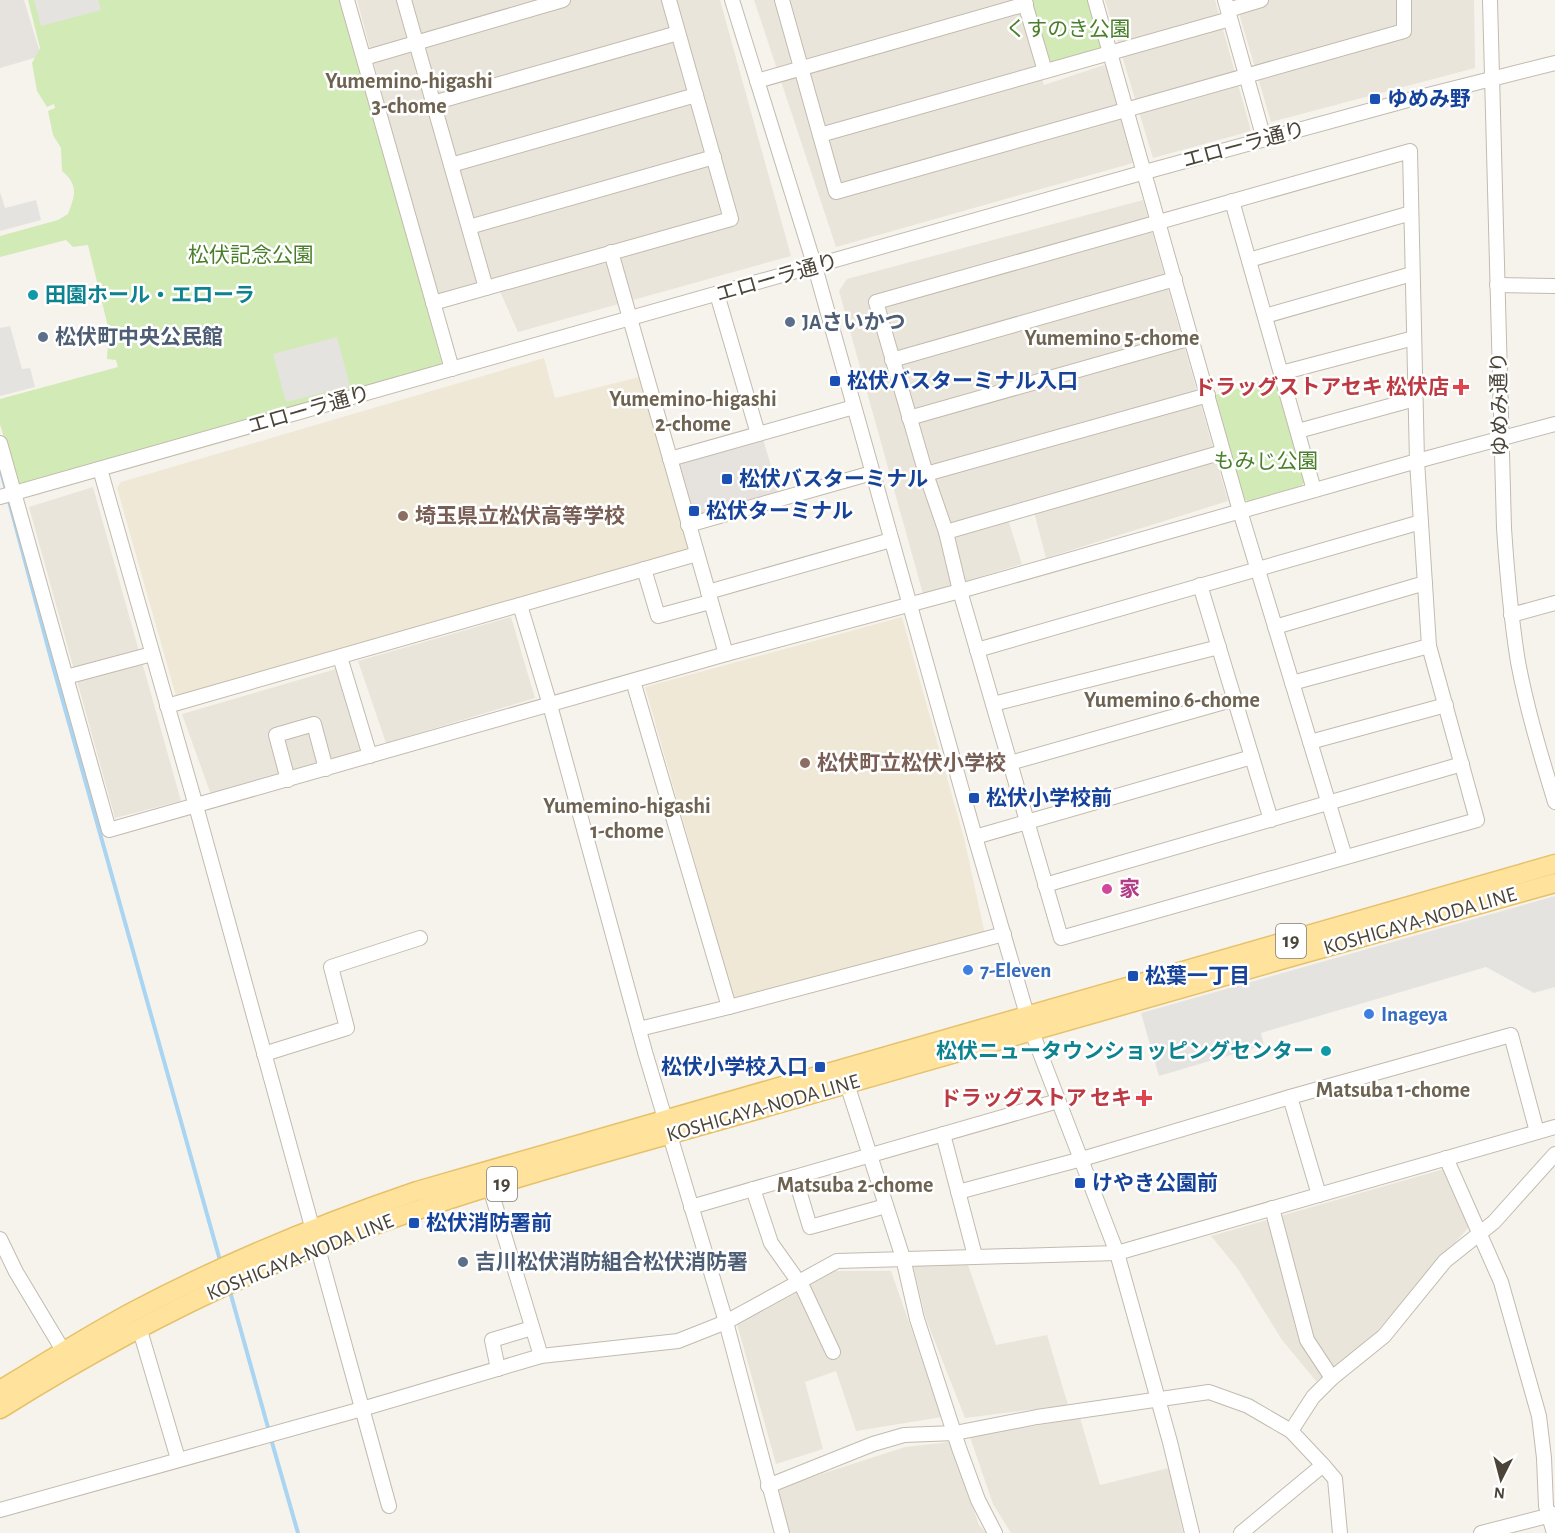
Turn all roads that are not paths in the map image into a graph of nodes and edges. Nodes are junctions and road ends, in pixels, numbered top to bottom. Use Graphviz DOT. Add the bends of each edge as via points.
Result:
graph roads {
  1 [pos="347,0"];
  2 [pos="404,0"];
  3 [pos="563,0"];
  4 [pos="669,0"];
  5 [pos="732,0"];
  6 [pos="784,0"];
  7 [pos="1095,0"];
  8 [pos="1261,0"];
  9 [pos="1404,0"];
  10 [pos="1490,0"];
  11 [pos="1025,2"];
  12 [pos="1228,9"];
  13 [pos="678,33"];
  14 [pos="416,42"];
  15 [pos="1110,53"];
  16 [pos="364,58"];
  17 [pos="1555,63"];
  18 [pos="801,68"];
  19 [pos="1045,71"];
  20 [pos="1246,75"];
  21 [pos="1491,79"];
  22 [pos="757,81"];
  23 [pos="696,95"];
  24 [pos="434,103"];
  25 [pos="1126,109"];
  26 [pos="820,135"];
  27 [pos="1264,139"];
  28 [pos="714,157"];
  29 [pos="451,165"];
  30 [pos="1145,172"];
  31 [pos="1232,201"];
  32 [pos="1411,213"];
  33 [pos="1159,222"];
  34 [pos="469,227"];
  35 [pos="611,252"];
  36 [pos="1249,260"];
  37 [pos="815,267"];
  38 [pos="1412,274"];
  39 [pos="1175,279"];
  40 [pos="1497,285"];
  41 [pos="1555,286"];
  42 [pos="486,288"];
  43 [pos="717,294"];
  44 [pos="433,303"];
  45 [pos="1265,316"];
  46 [pos="630,319"];
  47 [pos="1191,338"];
  48 [pos="1414,338"];
  49 [pos="892,360"];
  50 [pos="452,369"];
  51 [pos="1281,373"];
  52 [pos="1208,395"];
  53 [pos="1415,399"];
  54 [pos="854,407"];
  55 [pos="909,418"];
  56 [pos="1555,424"];
  57 [pos="1298,431"];
  58 [pos="758,434"];
  59 [pos="1501,437"];
  60 [pos="0,443"];
  61 [pos="1224,452"];
  62 [pos="669,459"];
  63 [pos="1417,461"];
  64 [pos="100,469"];
  65 [pos="872,473"];
  66 [pos="926,474"];
  67 [pos="1314,490"];
  68 [pos="14,493"];
  69 [pos="0,497"];
  70 [pos="1240,511"];
  71 [pos="1421,522"];
  72 [pos="688,525"];
  73 [pos="946,532"];
  74 [pos="891,540"];
  75 [pos="697,554"];
  76 [pos="644,569"];
  77 [pos="1258,569"];
  78 [pos="1425,583"];
  79 [pos="1200,585"];
  80 [pos="960,591"];
  81 [pos="709,597"];
  82 [pos="1555,603"];
  83 [pos="910,604"];
  84 [pos="520,605"];
  85 [pos="1511,615"];
  86 [pos="1275,627"];
  87 [pos="1430,646"];
  88 [pos="1219,647"];
  89 [pos="977,650"];
  90 [pos="152,654"];
  91 [pos="726,654"];
  92 [pos="340,657"];
  93 [pos="66,677"];
  94 [pos="633,681"];
  95 [pos="1293,683"];
  96 [pos="1234,699"];
  97 [pos="993,704"];
  98 [pos="550,705"];
  99 [pos="1446,705"];
  100 [pos="167,706"];
  101 [pos="1310,742"];
  102 [pos="370,756"];
  103 [pos="1252,757"];
  104 [pos="1010,762"];
  105 [pos="1462,765"];
  106 [pos="326,769"];
  107 [pos="288,780"];
  108 [pos="1555,802"];
  109 [pos="1329,803"];
  110 [pos="196,806"];
  111 [pos="1271,820"];
  112 [pos="1027,822"];
  113 [pos="975,837"];
  114 [pos="1345,857"];
  115 [pos="1555,864"];
  116 [pos="1555,883"];
  117 [pos="1045,885"];
  118 [pos="1004,934"];
  119 [pos="420,938"];
  120 [pos="729,1007"];
  121 [pos="1030,1023"];
  122 [pos="639,1029"];
  123 [pos="264,1054"];
  124 [pos="847,1084"];
  125 [pos="1290,1097"];
  126 [pos="1058,1101"];
  127 [pos="668,1127"];
  128 [pos="1555,1127"];
  129 [pos="1537,1132"];
  130 [pos="943,1134"];
  131 [pos="1555,1154"];
  132 [pos="870,1155"];
  133 [pos="1446,1158"];
  134 [pos="1082,1159"];
  135 [pos="795,1177"];
  136 [pos="490,1188"];
  137 [pos="753,1190"];
  138 [pos="958,1192"];
  139 [pos="1319,1195"];
  140 [pos="886,1206"];
  141 [pos="691,1207"];
  142 [pos="1272,1208"];
  143 [pos="1480,1232"];
  144 [pos="314,1238"];
  145 [pos="0,1239"];
  146 [pos="1117,1252"];
  147 [pos="975,1256"];
  148 [pos="903,1258"];
  149 [pos="798,1281"];
  150 [pos="726,1322"];
  151 [pos="139,1327"];
  152 [pos="532,1328"];
  153 [pos="64,1352"];
  154 [pos="833,1352"];
  155 [pos="541,1356"];
  156 [pos="498,1369"];
  157 [pos="1332,1378"];
  158 [pos="0,1390"];
  159 [pos="1158,1398"];
  160 [pos="0,1409"];
  161 [pos="362,1409"];
  162 [pos="1291,1431"];
  163 [pos="955,1433"];
  164 [pos="178,1459"];
  165 [pos="1323,1465"];
  166 [pos="768,1486"];
  167 [pos="389,1506"];
  168 [pos="0,1510"];
  169 [pos="1552,1515"];
  170 [pos="782,1533"];
  171 [pos="995,1533"];
  172 [pos="1192,1533"];
  173 [pos="1241,1533"];
  174 [pos="1340,1533"];
  175 [pos="1481,1533"];
  176 [pos="1554,1533"];
  1 -- 16 [label="street"];
  2 -- 14 [label="street"];
  3 -- 14 [label="street"];
  4 -- 13 [label="street"];
  5 -- 22 [label="street"];
  6 -- 18 [label="street"];
  7 -- 15 [label="street"];
  8 -- 12 [label="street"];
  9 -- 20 [label="street" via="1404,31"];
  10 -- 21 [label="street, ゆめみ通り"];
  11 -- 18 [label="street"];
  11 -- 19 [label="street"];
  12 -- 15 [label="street"];
  12 -- 20 [label="street"];
  13 -- 23 [label="street"];
  13 -- 24 [label="street"];
  14 -- 16 [label="street"];
  14 -- 24 [label="street"];
  15 -- 19 [label="street"];
  15 -- 25 [label="street"];
  16 -- 44 [label="street"];
  17 -- 21 [label="street, エローラ通り"];
  18 -- 22 [label="street"];
  18 -- 26 [label="street"];
  19 -- 26 [label="street"];
  20 -- 25 [label="street"];
  20 -- 27 [label="street"];
  21 -- 27 [label="street, エローラ通り"];
  21 -- 40 [label="street, ゆめみ通り"];
  22 -- 37 [label="street"];
  23 -- 28 [label="street"];
  23 -- 29 [label="street"];
  24 -- 29 [label="street"];
  25 -- 26 [label="street" via="836,192"];
  25 -- 30 [label="street"];
  27 -- 30 [label="street, エローラ通り"];
  28 -- 34 [label="street"];
  28 -- 35 [label="street" via="730,219"];
  29 -- 34 [label="street"];
  30 -- 33 [label="street"];
  30 -- 37 [label="street, エローラ通り"];
  31 -- 32 [label="street" via="1410,151"];
  31 -- 33 [label="street"];
  31 -- 36 [label="street"];
  32 -- 36 [label="street"];
  32 -- 38 [label="street"];
  33 -- 39 [label="street"];
  33 -- 49 [label="street" via="876,302"];
  34 -- 42 [label="street"];
  35 -- 42 [label="street"];
  35 -- 46 [label="street"];
  36 -- 45 [label="street"];
  37 -- 43 [label="street, エローラ通り"];
  37 -- 54 [label="street"];
  38 -- 45 [label="street"];
  38 -- 48 [label="street"];
  39 -- 47 [label="street"];
  39 -- 49 [label="street"];
  40 -- 41 [label="street"];
  40 -- 59 [label="street, ゆめみ通り"];
  42 -- 44 [label="street"];
  43 -- 46 [label="street, エローラ通り"];
  43 -- 58 [label="street"];
  44 -- 50 [label="street"];
  45 -- 51 [label="street"];
  46 -- 50 [label="street, エローラ通り"];
  46 -- 62 [label="street"];
  47 -- 52 [label="street"];
  47 -- 55 [label="street"];
  48 -- 51 [label="street"];
  48 -- 53 [label="street"];
  49 -- 55 [label="street"];
  50 -- 64 [label="street, エローラ通り"];
  51 -- 57 [label="street"];
  52 -- 61 [label="street"];
  52 -- 66 [label="street"];
  53 -- 57 [label="street"];
  53 -- 63 [label="street"];
  54 -- 58 [label="street"];
  54 -- 65 [label="street"];
  55 -- 66 [label="street"];
  56 -- 59 [label="street"];
  57 -- 67 [label="street"];
  58 -- 62 [label="street"];
  59 -- 63 [label="street"];
  59 -- 85 [label="street, ゆめみ通り"];
  60 -- 68 [label="street"];
  61 -- 70 [label="street"];
  61 -- 73 [label="street"];
  62 -- 72 [label="street"];
  63 -- 67 [label="street"];
  63 -- 71 [label="street"];
  64 -- 68 [label="street, エローラ通り"];
  64 -- 90 [label="street"];
  65 -- 72 [label="street"];
  65 -- 74 [label="street"];
  66 -- 73 [label="street"];
  67 -- 70 [label="street"];
  68 -- 69 [label="street, エローラ通り"];
  68 -- 93 [label="street"];
  70 -- 77 [label="street"];
  70 -- 80 [label="street"];
  71 -- 77 [label="street"];
  71 -- 78 [label="street"];
  72 -- 75 [label="street"];
  73 -- 80 [label="street"];
  74 -- 81 [label="street"];
  74 -- 83 [label="street"];
  75 -- 76 [label="street"];
  75 -- 81 [label="street"];
  76 -- 81 [label="street" via="658,616"];
  76 -- 84 [label="street"];
  77 -- 79 [label="street"];
  77 -- 86 [label="street"];
  78 -- 86 [label="street"];
  78 -- 87 [label="street"];
  79 -- 88 [label="street"];
  79 -- 89 [label="street"];
  80 -- 83 [label="street"];
  80 -- 89 [label="street"];
  81 -- 91 [label="street"];
  82 -- 85 [label="street"];
  83 -- 91 [label="street"];
  83 -- 113 [label="street"];
  84 -- 92 [label="street"];
  84 -- 98 [label="street"];
  85 -- 108 [label="street, ゆめみ通り" via="1526,702"];
  86 -- 95 [label="street"];
  87 -- 95 [label="street"];
  87 -- 99 [label="street"];
  88 -- 96 [label="street"];
  88 -- 97 [label="street"];
  89 -- 97 [label="street"];
  90 -- 93 [label="street"];
  90 -- 100 [label="street"];
  91 -- 94 [label="street"];
  92 -- 100 [label="street"];
  92 -- 102 [label="street"];
  93 -- 110 [label="street" via="109,831"];
  94 -- 98 [label="street"];
  94 -- 120 [label="street"];
  95 -- 101 [label="street"];
  96 -- 103 [label="street"];
  96 -- 104 [label="street"];
  97 -- 104 [label="street"];
  98 -- 102 [label="street"];
  98 -- 122 [label="street"];
  99 -- 101 [label="street"];
  99 -- 105 [label="street"];
  100 -- 110 [label="street"];
  101 -- 109 [label="street"];
  102 -- 106 [label="street"];
  103 -- 111 [label="street"];
  103 -- 112 [label="street"];
  104 -- 112 [label="street"];
  105 -- 109 [label="street"];
  105 -- 114 [label="street" via="1477,820"];
  106 -- 107 [label="street"];
  106 -- 107 [label="street" via="314,724 276,735"];
  107 -- 110 [label="street"];
  109 -- 111 [label="street"];
  109 -- 114 [label="street"];
  110 -- 123 [label="street"];
  111 -- 117 [label="street"];
  112 -- 113 [label="street"];
  112 -- 117 [label="street"];
  113 -- 118 [label="street"];
  114 -- 117 [label="street" via="1061,938"];
  115 -- 121 [label="main road, KOSHIGAYA-NODA LINE / 19"];
  116 -- 121 [label="main road, KOSHIGAYA-NODA LINE / 19"];
  118 -- 120 [label="street"];
  118 -- 121 [label="street"];
  119 -- 123 [label="street" via="332,967 347,1028"];
  120 -- 122 [label="street"];
  121 -- 124 [label="main road, KOSHIGAYA-NODA LINE / 19"];
  121 -- 126 [label="street"];
  121 -- 127 [label="main road, KOSHIGAYA-NODA LINE / 19"];
  122 -- 127 [label="street"];
  123 -- 144 [label="street"];
  124 -- 127 [label="main road, KOSHIGAYA-NODA LINE / 19"];
  124 -- 132 [label="street"];
  125 -- 129 [label="street" via="1511,1035"];
  125 -- 134 [label="street"];
  125 -- 139 [label="street"];
  126 -- 130 [label="street"];
  126 -- 134 [label="street"];
  127 -- 136 [label="main road, KOSHIGAYA-NODA LINE / 19"];
  127 -- 141 [label="street"];
  127 -- 144 [label="main road, KOSHIGAYA-NODA LINE / 19" via="417,1191"];
  128 -- 129 [label="street"];
  129 -- 133 [label="street"];
  130 -- 132 [label="street"];
  130 -- 138 [label="street"];
  131 -- 143 [label="street" via="1494,1222"];
  132 -- 135 [label="street"];
  132 -- 140 [label="street"];
  133 -- 139 [label="street"];
  133 -- 143 [label="street"];
  134 -- 138 [label="street"];
  134 -- 146 [label="street"];
  135 -- 137 [label="street"];
  135 -- 140 [label="street" via="810,1227"];
  136 -- 144 [label="main road, KOSHIGAYA-NODA LINE / 19"];
  136 -- 152 [label="street"];
  137 -- 141 [label="street"];
  137 -- 149 [label="street" via="771,1243"];
  138 -- 147 [label="street"];
  139 -- 142 [label="street"];
  140 -- 148 [label="street"];
  141 -- 150 [label="street"];
  142 -- 146 [label="street"];
  142 -- 157 [label="street" via="1307,1340"];
  143 -- 157 [label="street" via="1445,1261 1384,1336"];
  143 -- 169 [label="street" via="1501,1282 1539,1416 1546,1506"];
  144 -- 151 [label="main road, KOSHIGAYA-NODA LINE / 19" via="243,1278"];
  144 -- 153 [label="main road, KOSHIGAYA-NODA LINE / 19" via="234,1262 133,1311"];
  144 -- 161 [label="street"];
  145 -- 153 [label="street"];
  146 -- 147 [label="street"];
  146 -- 159 [label="street"];
  147 -- 148 [label="street"];
  148 -- 149 [label="street" via="837,1261"];
  148 -- 163 [label="street" via="917,1319"];
  149 -- 150 [label="street"];
  149 -- 154 [label="street"];
  150 -- 155 [label="street" via="678,1341"];
  150 -- 166 [label="street"];
  151 -- 160 [label="main road, KOSHIGAYA-NODA LINE / 19"];
  151 -- 164 [label="street"];
  152 -- 155 [label="street"];
  152 -- 156 [label="street" via="492,1340"];
  153 -- 158 [label="main road, KOSHIGAYA-NODA LINE / 19"];
  155 -- 156 [label="street"];
  156 -- 161 [label="street"];
  157 -- 162 [label="street" via="1312,1397"];
  159 -- 162 [label="street" via="1209,1392 1248,1406"];
  159 -- 163 [label="street"];
  159 -- 172 [label="street"];
  161 -- 164 [label="street"];
  161 -- 167 [label="street"];
  162 -- 165 [label="street"];
  163 -- 166 [label="street" via="904,1434"];
  163 -- 171 [label="street" via="978,1500"];
  164 -- 168 [label="street"];
  165 -- 173 [label="street"];
  165 -- 174 [label="street" via="1335,1479"];
  166 -- 170 [label="street"];
  169 -- 175 [label="street"];
  169 -- 176 [label="street"];
}
